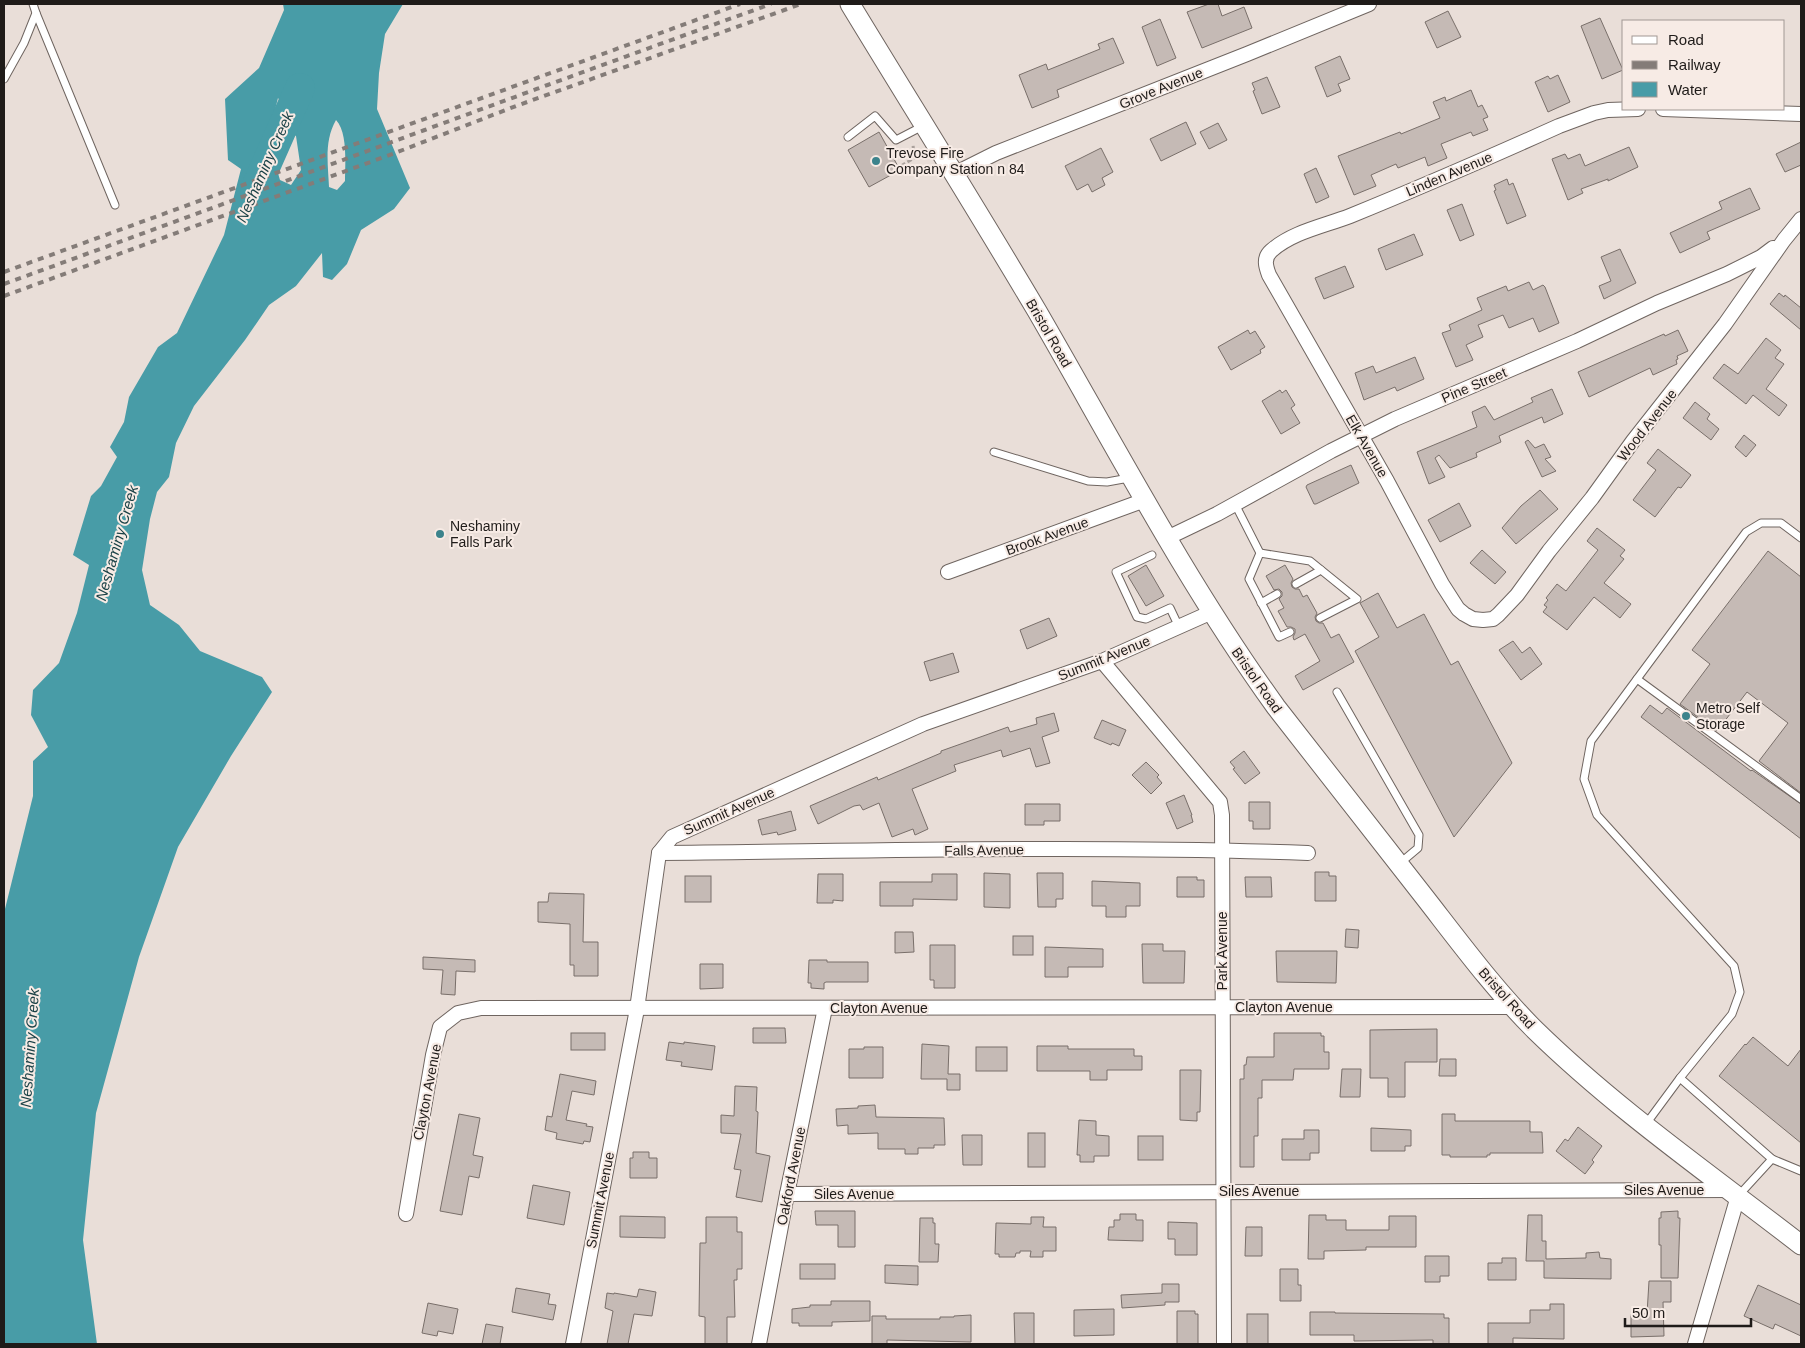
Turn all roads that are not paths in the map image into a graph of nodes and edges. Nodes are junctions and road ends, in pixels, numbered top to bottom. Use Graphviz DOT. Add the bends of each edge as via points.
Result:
graph roads {
  1 [pos="33,4"];
  2 [pos="850,4"];
  3 [pos="1369,4"];
  4 [pos="36,13"];
  5 [pos="4,79"];
  6 [pos="1622,110"];
  7 [pos="1691,110"];
  8 [pos="1801,114"];
  9 [pos="916,130"];
  10 [pos="848,136"];
  11 [pos="954,174"];
  12 [pos="115,206"];
  13 [pos="1801,219"];
  14 [pos="1784,240"];
  15 [pos="1266,257"];
  16 [pos="1360,436"];
  17 [pos="994,452"];
  18 [pos="1132,478"];
  19 [pos="1145,500"];
  20 [pos="1236,504"];
  21 [pos="1167,538"];
  22 [pos="1801,538"];
  23 [pos="1260,552"];
  24 [pos="1152,555"];
  25 [pos="1321,570"];
  26 [pos="948,572"];
  27 [pos="1296,584"];
  28 [pos="1277,594"];
  29 [pos="1262,603"];
  30 [pos="1212,612"];
  31 [pos="1320,618"];
  32 [pos="1483,620"];
  33 [pos="1179,627"];
  34 [pos="1290,632"];
  35 [pos="1102,661"];
  36 [pos="1637,679"];
  37 [pos="1337,692"];
  38 [pos="1801,799"];
  39 [pos="1222,850"];
  40 [pos="659,853"];
  41 [pos="1308,853"];
  42 [pos="1399,864"];
  43 [pos="1513,1007"];
  44 [pos="825,1008"];
  45 [pos="1222,1008"];
  46 [pos="637,1009"];
  47 [pos="1680,1078"];
  48 [pos="1644,1126"];
  49 [pos="1772,1159"];
  50 [pos="1801,1171"];
  51 [pos="1224,1191"];
  52 [pos="1734,1193"];
  53 [pos="787,1194"];
  54 [pos="406,1214"];
  55 [pos="1801,1245"];
  56 [pos="573,1344"];
  57 [pos="759,1344"];
  58 [pos="1224,1344"];
  59 [pos="1695,1344"];
  1 -- 4 [label="lane"];
  2 -- 9 [label="main road, Bristol Road"];
  3 -- 11 [label="street, Grove Avenue" via="996,153"];
  4 -- 5 [label="lane"];
  4 -- 12 [label="lane"];
  6 -- 15 [label="street, Linden Avenue" via="1594,113 1559,126 1349,216 1299,234 1279,244"];
  7 -- 8 [label="street"];
  9 -- 10 [label="lane" via="896,140 875,116"];
  9 -- 11 [label="main road, Bristol Road"];
  11 -- 18 [label="main road, Bristol Road"];
  13 -- 14 [label="street, Wood Avenue"];
  14 -- 16 [label="street, Pine Street" via="1761,257 1727,274"];
  14 -- 32 [label="street, Wood Avenue" via="1725,324 1518,594 1498,615"];
  15 -- 16 [label="street, Elk Avenue" via="1268,275"];
  16 -- 20 [label="street, Pine Street"];
  16 -- 32 [label="street, Elk Avenue" via="1458,609 1473,619"];
  17 -- 18 [label="lane" via="1088,481"];
  18 -- 19 [label="main road, Bristol Road"];
  19 -- 21 [label="main road, Bristol Road"];
  19 -- 26 [label="street, Brook Avenue"];
  20 -- 21 [label="street, Pine Street"];
  20 -- 23 [label="lane"];
  21 -- 30 [label="main road, Bristol Road"];
  22 -- 36 [label="lane" via="1781,523 1762,522 1746,532"];
  23 -- 25 [label="lane" via="1310,561"];
  23 -- 29 [label="lane" via="1249,579"];
  24 -- 33 [label="lane" via="1116,572 1136,617 1146,619 1170,608"];
  25 -- 27 [label="lane"];
  25 -- 31 [label="lane" via="1357,599"];
  28 -- 29 [label="lane"];
  29 -- 34 [label="lane" via="1279,637"];
  30 -- 33 [label="street, Summit Avenue"];
  30 -- 42 [label="main road, Bristol Road" via="1276,708"];
  33 -- 35 [label="street, Summit Avenue"];
  35 -- 39 [label="street, Park Avenue" via="1220,802"];
  35 -- 40 [label="street, Summit Avenue" via="923,724 672,837"];
  36 -- 38 [label="lane"];
  36 -- 47 [label="lane" via="1591,741 1584,779 1597,815 1734,966 1740,992 1732,1014"];
  37 -- 42 [label="lane" via="1419,836 1418,848"];
  39 -- 40 [label="street, Falls Avenue"];
  39 -- 41 [label="street, Falls Avenue"];
  39 -- 45 [label="street, Park Avenue"];
  40 -- 46 [label="street, Summit Avenue"];
  42 -- 43 [label="main road, Bristol Road"];
  43 -- 45 [label="street, Clayton Avenue"];
  43 -- 48 [label="main road, Bristol Road"];
  44 -- 45 [label="street, Clayton Avenue"];
  44 -- 46 [label="street, Clayton Avenue"];
  44 -- 53 [label="street, Oakford Avenue"];
  45 -- 51 [label="street, Park Avenue"];
  46 -- 54 [label="street, Clayton Avenue" via="481,1008 458,1013 440,1027 432,1055"];
  46 -- 56 [label="street, Summit Avenue"];
  47 -- 48 [label="lane"];
  47 -- 49 [label="lane"];
  48 -- 52 [label="main road, Bristol Road"];
  49 -- 50 [label="lane"];
  49 -- 52 [label="lane"];
  51 -- 52 [label="street, Siles Avenue"];
  51 -- 53 [label="street, Siles Avenue"];
  51 -- 58 [label="street, Park Avenue"];
  52 -- 55 [label="main road, Bristol Road"];
  52 -- 59 [label="street"];
  53 -- 57 [label="street, Oakford Avenue"];
}
